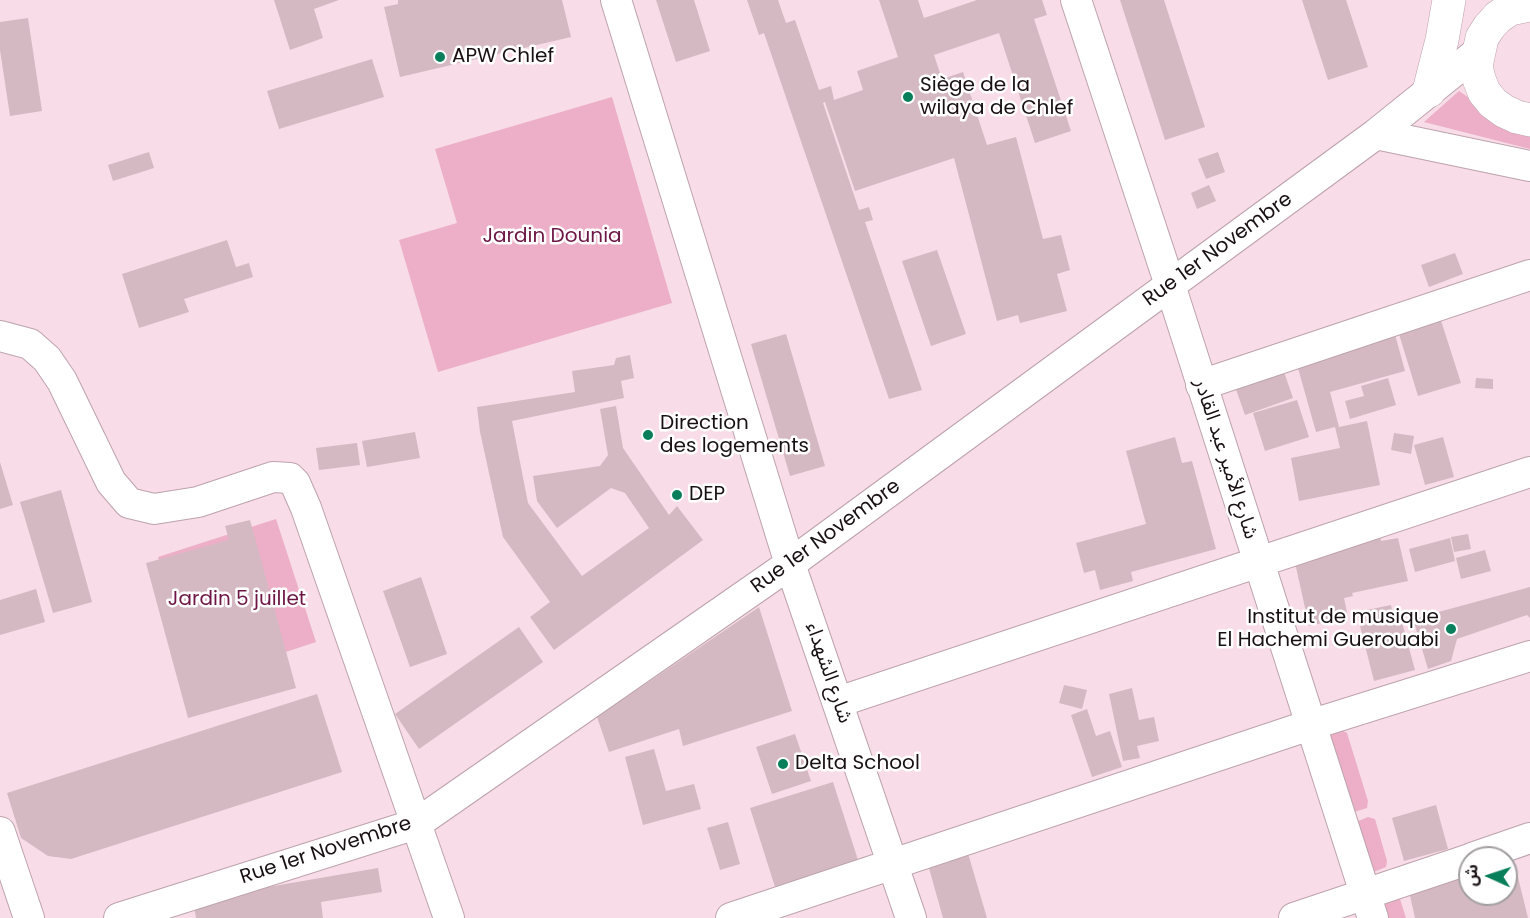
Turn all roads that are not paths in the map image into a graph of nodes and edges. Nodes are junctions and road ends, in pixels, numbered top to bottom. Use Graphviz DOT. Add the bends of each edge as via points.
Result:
graph roads {
  1 [pos="616,0"];
  2 [pos="1077,0"];
  3 [pos="1449,0"];
  4 [pos="1456,0"];
  5 [pos="1510,5"];
  6 [pos="1480,45"];
  7 [pos="1429,91"];
  8 [pos="1530,120"];
  9 [pos="1376,134"];
  10 [pos="1530,166"];
  11 [pos="1530,275"];
  12 [pos="1170,285"];
  13 [pos="0,336"];
  14 [pos="1201,385"];
  15 [pos="1530,472"];
  16 [pos="1257,561"];
  17 [pos="790,564"];
  18 [pos="1530,656"];
  19 [pos="838,702"];
  20 [pos="1310,724"];
  21 [pos="416,824"];
  22 [pos="0,832"];
  23 [pos="1530,838"];
  24 [pos="1506,846"];
  25 [pos="1458,864"];
  26 [pos="893,865"];
  27 [pos="1369,906"];
  28 [pos="29,918"];
  29 [pos="119,918"];
  30 [pos="449,918"];
  31 [pos="731,918"];
  32 [pos="911,918"];
  33 [pos="1294,918"];
  1 -- 17 [label="street, شارع الشهداء"];
  2 -- 12 [label="street, شارع الأمير عبد القادر"];
  3 -- 7 [label="main road"];
  4 -- 6 [label="main road"];
  5 -- 6 [label="main road"];
  6 -- 7 [label="street, Rue 1er Novembre"];
  6 -- 8 [label="main road" via="1476,66 1489,97 1504,111"];
  7 -- 9 [label="street, Rue 1er Novembre"];
  9 -- 10 [label="street"];
  9 -- 12 [label="street, Rue 1er Novembre"];
  11 -- 14 [label="street"];
  12 -- 14 [label="street, شارع الأمير عبد القادر"];
  12 -- 17 [label="street, Rue 1er Novembre"];
  13 -- 21 [label="street" via="30,344 47,359 62,381 111,482 129,503 154,509 198,502 273,477 290,478 295,483"];
  14 -- 16 [label="street, شارع الأمير عبد القادر"];
  15 -- 16 [label="street"];
  16 -- 19 [label="street"];
  16 -- 20 [label="street, شارع الأمير عبد القادر"];
  17 -- 19 [label="street, شارع الشهداء"];
  17 -- 21 [label="street, Rue 1er Novembre"];
  18 -- 20 [label="street"];
  19 -- 26 [label="street, شارع الشهداء"];
  20 -- 26 [label="street"];
  20 -- 27 [label="street, شارع الأمير عبد القادر"];
  21 -- 29 [label="street, Rue 1er Novembre"];
  21 -- 30 [label="street"];
  22 -- 28 [label="street"];
  23 -- 24 [label="street"];
  25 -- 27 [label="street"];
  26 -- 31 [label="street"];
  26 -- 32 [label="street, شارع الشهداء"];
  27 -- 33 [label="street"];
}
